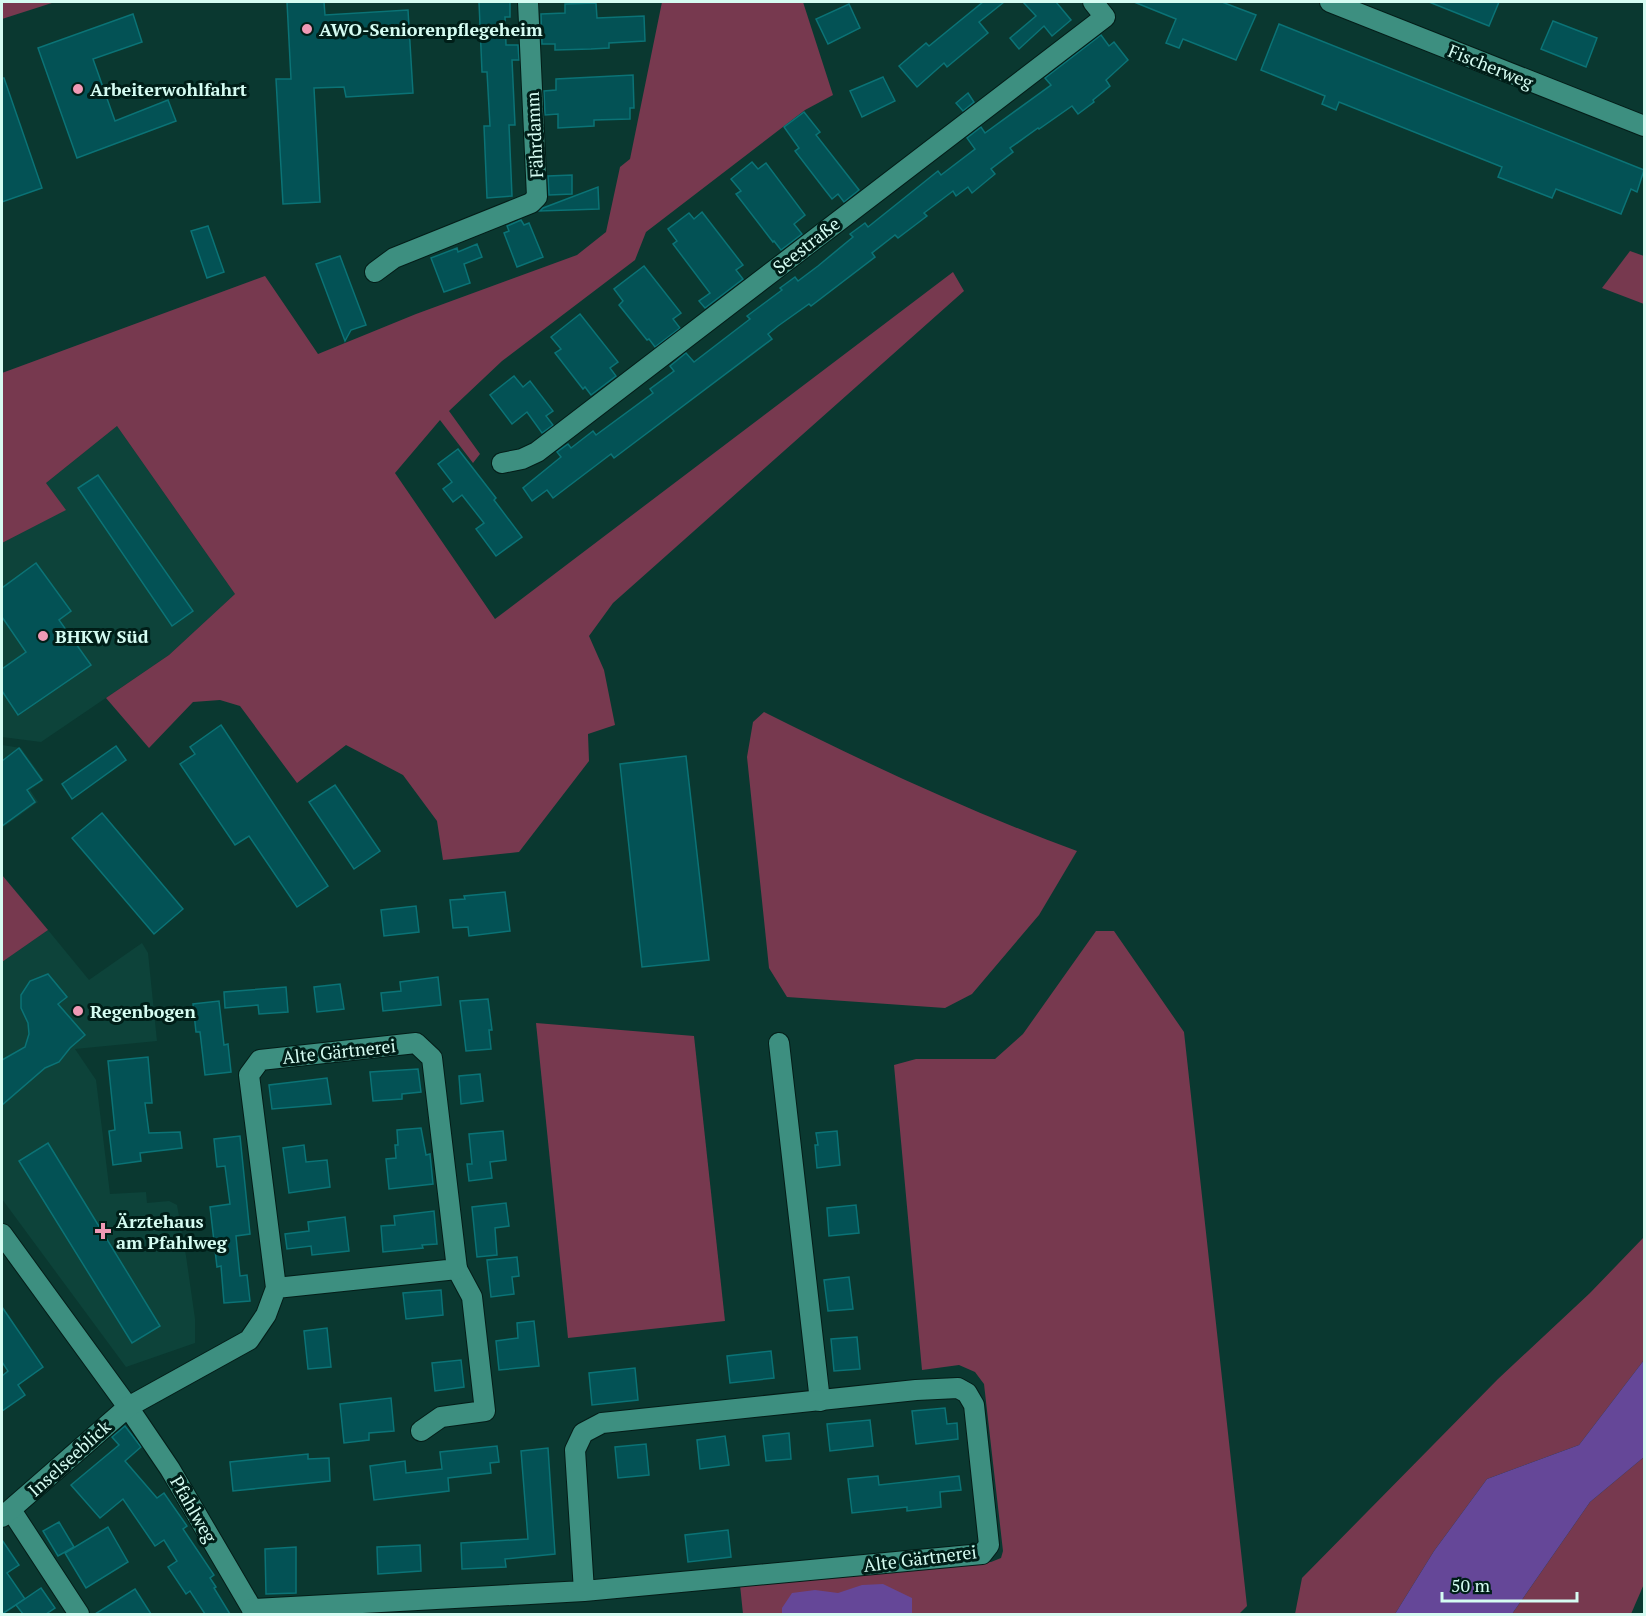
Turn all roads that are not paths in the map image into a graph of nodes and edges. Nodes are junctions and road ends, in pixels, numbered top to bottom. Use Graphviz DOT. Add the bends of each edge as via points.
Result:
graph roads {
  1 [pos="528,2"];
  2 [pos="1336,3"];
  3 [pos="1099,9"];
  4 [pos="1644,126"];
  5 [pos="375,272"];
  6 [pos="502,463"];
  7 [pos="779,1043"];
  8 [pos="2,1234"];
  9 [pos="457,1269"];
  10 [pos="276,1288"];
  11 [pos="820,1401"];
  12 [pos="128,1407"];
  13 [pos="421,1431"];
  14 [pos="6,1513"];
  15 [pos="584,1591"];
  16 [pos="254,1612"];
  17 [pos="79,1614"];
  1 -- 5 [label="street, Fährdamm" via="537,197 531,203 394,258"];
  2 -- 4 [label="street, Fischerweg"];
  3 -- 6 [label="street, Seestraße" via="537,452"];
  7 -- 11 [label="street"];
  8 -- 12 [label="street, Pfahlweg"];
  9 -- 10 [label="street"];
  9 -- 10 [label="street, Alte Gärtnerei" via="432,1058 416,1043 260,1060 249,1075"];
  9 -- 13 [label="street, Alte Gärtnerei" via="472,1297 485,1411 441,1417"];
  10 -- 12 [label="street, Alte Gärtnerei" via="266,1316 249,1340"];
  11 -- 15 [label="street, Alte Gärtnerei" via="602,1423 583,1433 575,1450"];
  11 -- 15 [label="street, Alte Gärtnerei" via="916,1390 958,1388 967,1393 974,1406 989,1545 982,1554"];
  12 -- 14 [label="street, Inselseeblick"];
  12 -- 16 [label="street, Pfahlweg" via="170,1469"];
  14 -- 17 [label="street, Inselseeblick"];
  15 -- 16 [label="street, Alte Gärtnerei"];
}
